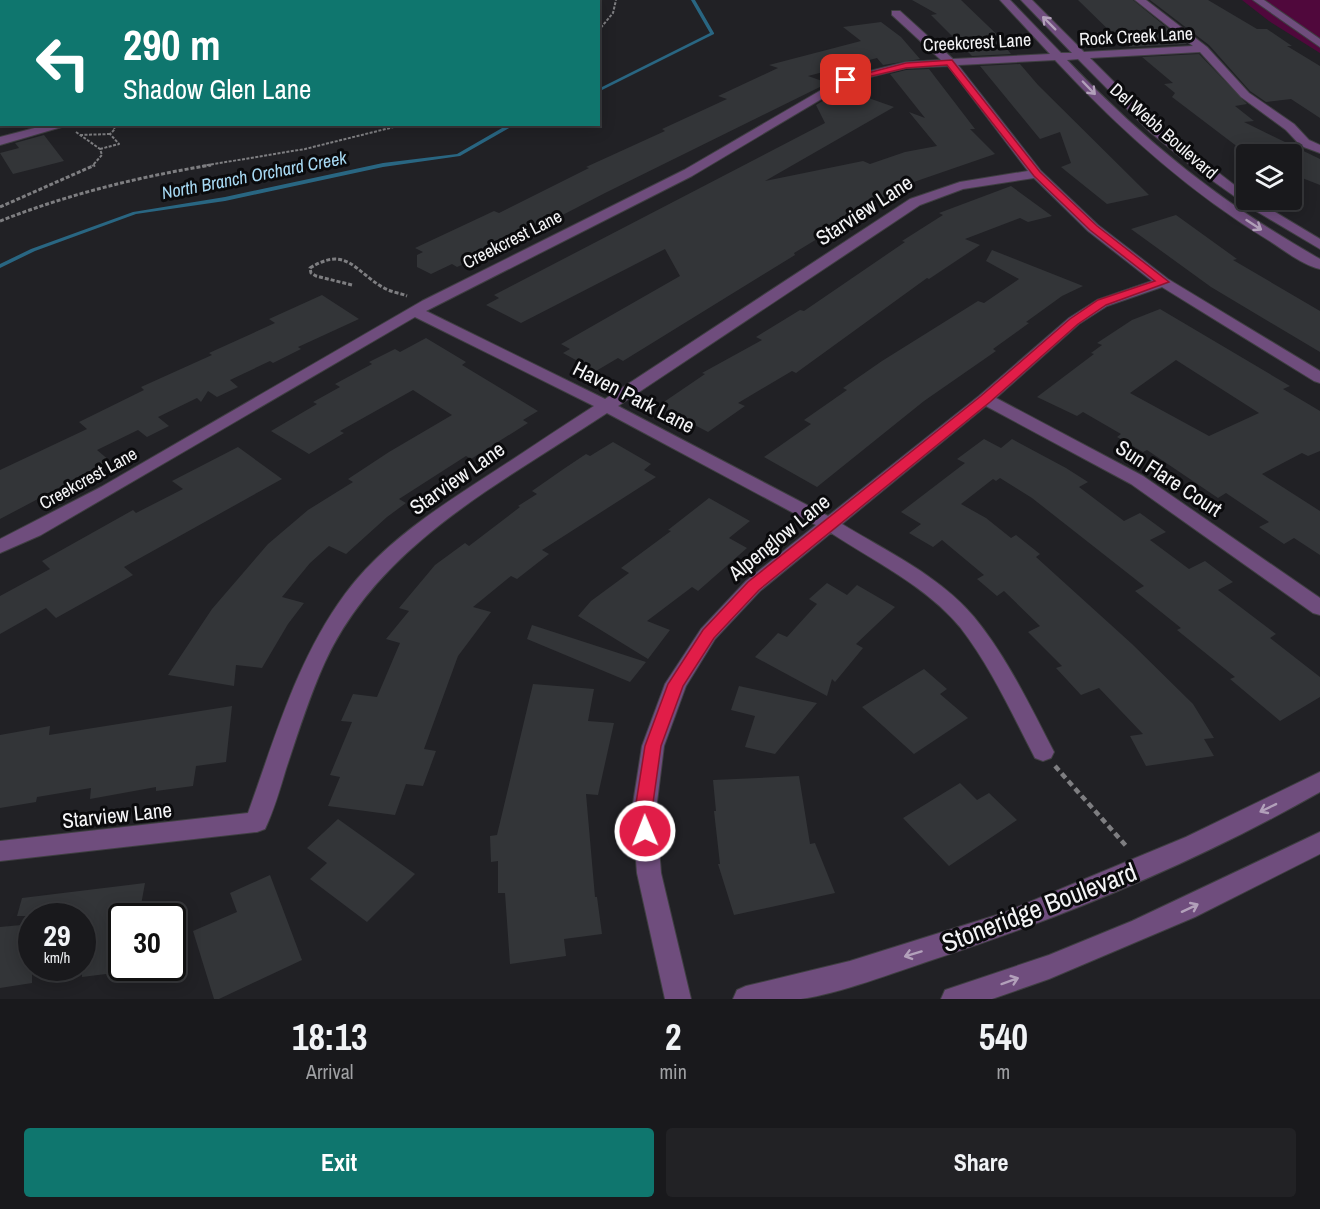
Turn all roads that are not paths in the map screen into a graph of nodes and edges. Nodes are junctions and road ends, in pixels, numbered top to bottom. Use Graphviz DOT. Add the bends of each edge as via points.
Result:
graph roads {
  1 [pos="1005,0"];
  2 [pos="1026,0"];
  3 [pos="1140,0"];
  4 [pos="1258,0"];
  5 [pos="896,13"];
  6 [pos="1320,44"];
  7 [pos="1203,49"];
  8 [pos="1070,56"];
  9 [pos="950,62"];
  10 [pos="62,126"];
  11 [pos="0,141"];
  12 [pos="1320,148"];
  13 [pos="1037,174"];
  14 [pos="1320,246"];
  15 [pos="1320,265"];
  16 [pos="1163,282"];
  17 [pos="421,307"];
  18 [pos="1320,378"];
  19 [pos="985,399"];
  20 [pos="604,405"];
  21 [pos="831,525"];
  22 [pos="0,547"];
  23 [pos="1320,608"];
  24 [pos="1043,752"];
  25 [pos="1320,781"];
  26 [pos="1320,842"];
  27 [pos="0,851"];
  28 [pos="678,999"];
  29 [pos="746,999"];
  30 [pos="954,999"];
  1 -- 8 [label="street, Del Webb Boulevard"];
  8 -- 2 [label="street, Del Webb Boulevard, one-way"];
  3 -- 7 [label="street"];
  4 -- 6 [label="street"];
  5 -- 9 [label="street"];
  7 -- 8 [label="street, Rock Creek Lane"];
  7 -- 12 [label="street" via="1245,95 1290,127 1305,143"];
  8 -- 9 [label="street, Creekcrest Lane"];
  8 -- 14 [label="street, Del Webb Boulevard" via="1195,162 1261,210"];
  8 -- 15 [label="street, Del Webb Boulevard, one-way" via="1115,115 1170,165 1215,200"];
  9 -- 13 [label="street"];
  9 -- 17 [label="street, Creekcrest Lane" via="906,65 846,80 688,173"];
  10 -- 11 [label="street"];
  13 -- 16 [label="street" via="1094,228"];
  13 -- 20 [label="street, Starview Lane" via="966,182 915,201"];
  16 -- 18 [label="street"];
  16 -- 19 [label="street, Alpenglow Lane" via="1102,303 1074,321"];
  17 -- 20 [label="street, Haven Park Lane"];
  17 -- 22 [label="street, Creekcrest Lane" via="107,491"];
  19 -- 21 [label="street, Alpenglow Lane"];
  19 -- 23 [label="street, Sun Flare Court" via="1137,480"];
  20 -- 21 [label="street, Haven Park Lane"];
  20 -- 27 [label="street, Starview Lane" via="436,518 386,561 344,610 311,665 257,822"];
  21 -- 24 [label="street, Haven Park Lane" via="926,585 966,621 999,668"];
  21 -- 28 [label="street, Alpenglow Lane" via="753,586 708,634 676,684 653,746 644,810 649,873"];
  25 -- 29 [label="street, Stoneridge Boulevard, one-way" via="1203,841 1088,891 957,940 812,984"];
  30 -- 26 [label="street, one-way" via="1126,938"];
}
